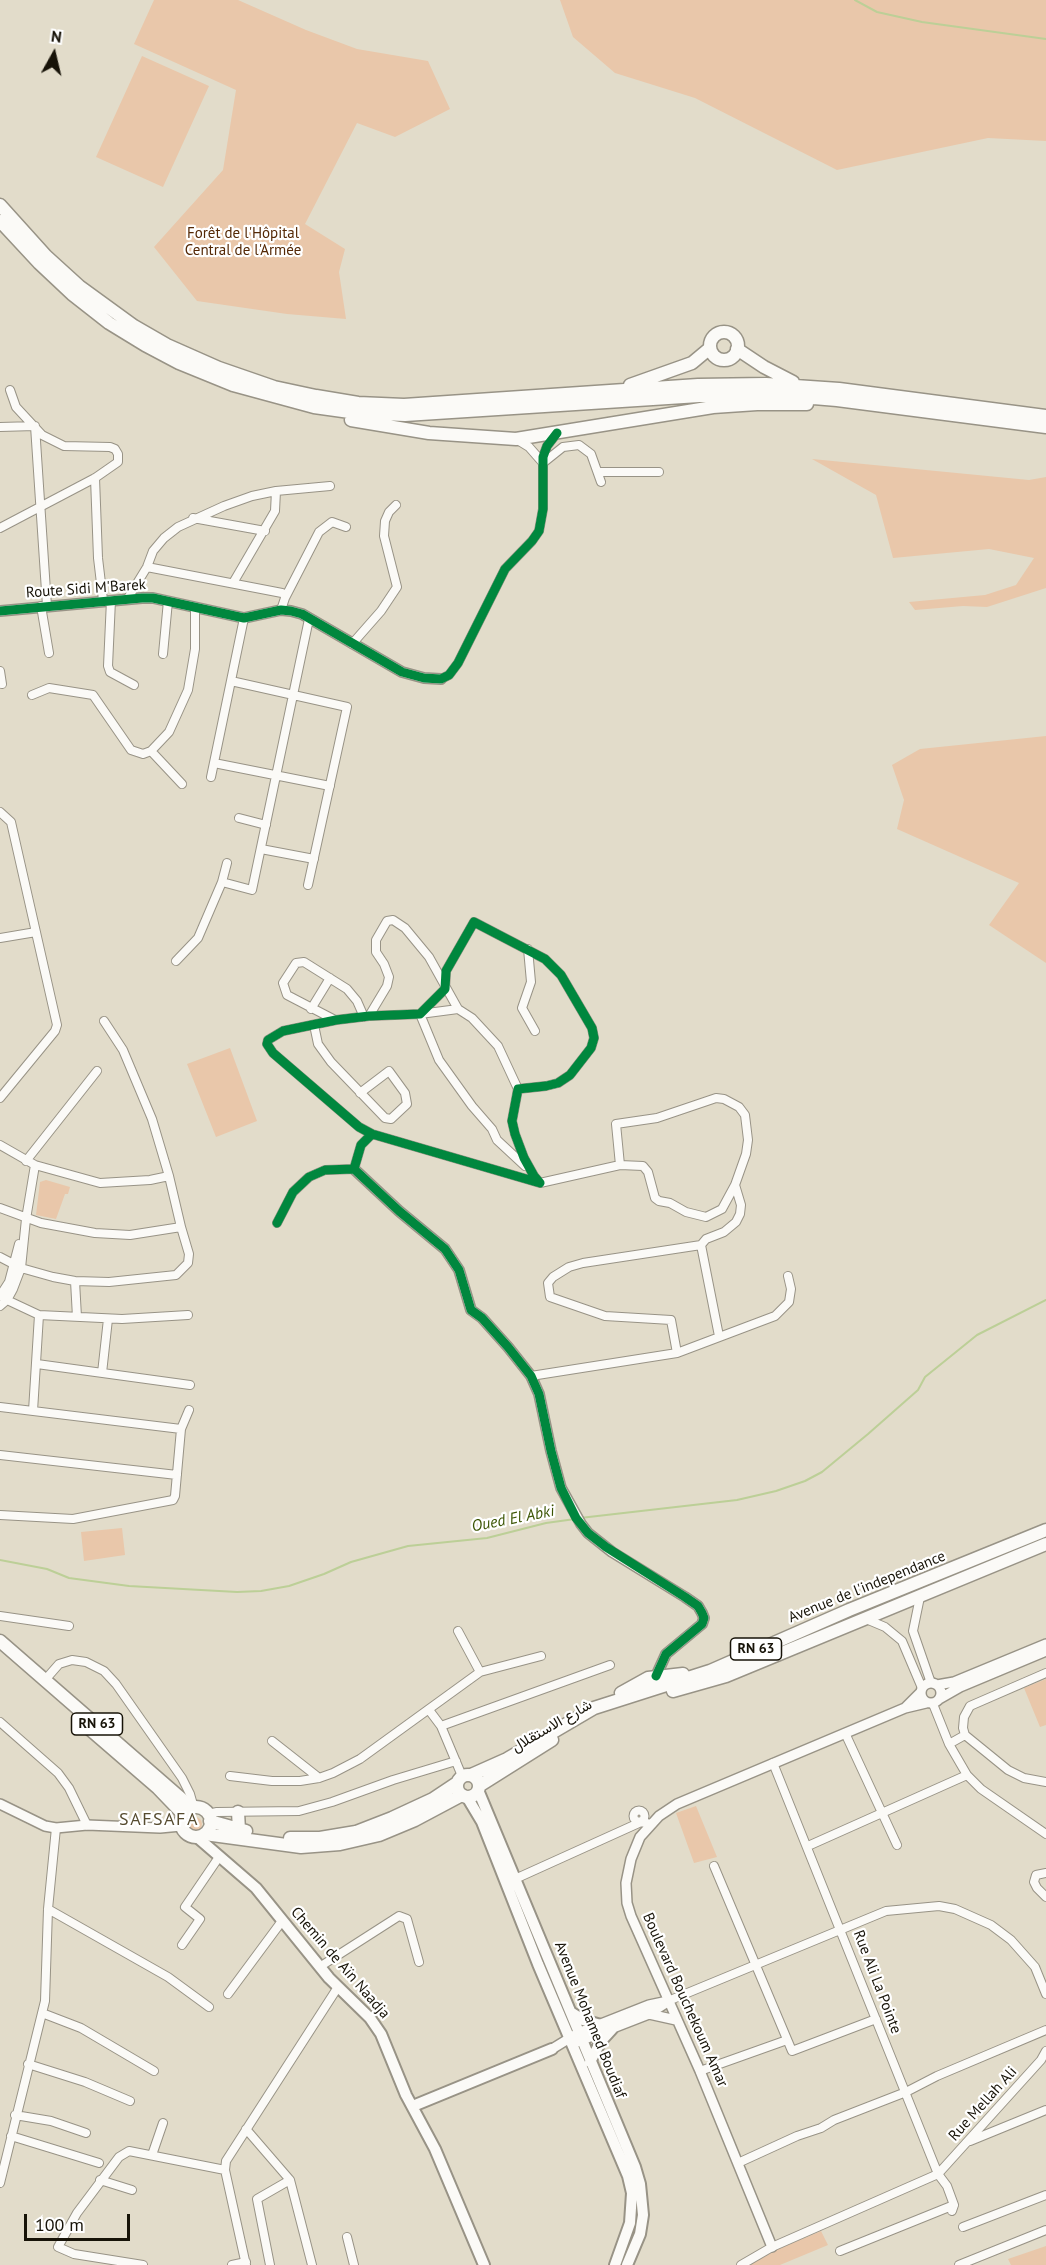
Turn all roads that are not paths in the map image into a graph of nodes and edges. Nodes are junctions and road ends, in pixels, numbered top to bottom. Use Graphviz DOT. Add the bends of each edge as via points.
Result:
graph roads {
  1 [pos="0,205"];
  2 [pos="0,221"];
  3 [pos="710,348"];
  4 [pos="737,349"];
  5 [pos="803,386"];
  6 [pos="10,390"];
  7 [pos="614,390"];
  8 [pos="314,407"];
  9 [pos="1046,416"];
  10 [pos="1015,423"];
  11 [pos="35,426"];
  12 [pos="0,427"];
  13 [pos="1046,427"];
  14 [pos="556,433"];
  15 [pos="516,439"];
  16 [pos="543,463"];
  17 [pos="598,472"];
  18 [pos="659,472"];
  19 [pos="96,478"];
  20 [pos="601,482"];
  21 [pos="330,486"];
  22 [pos="276,490"];
  23 [pos="396,505"];
  24 [pos="42,507"];
  25 [pos="193,518"];
  26 [pos="346,527"];
  27 [pos="0,528"];
  28 [pos="265,531"];
  29 [pos="147,567"];
  30 [pos="233,583"];
  31 [pos="282,593"];
  32 [pos="128,598"];
  33 [pos="106,600"];
  34 [pos="168,601"];
  35 [pos="44,606"];
  36 [pos="195,608"];
  37 [pos="281,610"];
  38 [pos="0,611"];
  39 [pos="244,618"];
  40 [pos="309,618"];
  41 [pos="352,644"];
  42 [pos="49,653"];
  43 [pos="162,654"];
  44 [pos="0,671"];
  45 [pos="441,679"];
  46 [pos="231,681"];
  47 [pos="2,684"];
  48 [pos="134,685"];
  49 [pos="32,695"];
  50 [pos="293,696"];
  51 [pos="151,751"];
  52 [pos="214,763"];
  53 [pos="275,775"];
  54 [pos="211,777"];
  55 [pos="182,784"];
  56 [pos="330,786"];
  57 [pos="0,812"];
  58 [pos="239,818"];
  59 [pos="266,825"];
  60 [pos="261,849"];
  61 [pos="314,859"];
  62 [pos="227,863"];
  63 [pos="222,882"];
  64 [pos="308,885"];
  65 [pos="36,932"];
  66 [pos="0,938"];
  67 [pos="528,949"];
  68 [pos="177,961"];
  69 [pos="330,978"];
  70 [pos="445,989"];
  71 [pos="311,1009"];
  72 [pos="458,1009"];
  73 [pos="420,1014"];
  74 [pos="366,1016"];
  75 [pos="336,1020"];
  76 [pos="104,1022"];
  77 [pos="314,1024"];
  78 [pos="535,1031"];
  79 [pos="97,1071"];
  80 [pos="518,1089"];
  81 [pos="360,1093"];
  82 [pos="0,1098"];
  83 [pos="359,1128"];
  84 [pos="372,1134"];
  85 [pos="361,1144"];
  86 [pos="0,1145"];
  87 [pos="26,1161"];
  88 [pos="35,1165"];
  89 [pos="620,1165"];
  90 [pos="354,1169"];
  91 [pos="169,1176"];
  92 [pos="534,1176"];
  93 [pos="540,1183"];
  94 [pos="735,1185"];
  95 [pos="0,1208"];
  96 [pos="26,1219"];
  97 [pos="277,1222"];
  98 [pos="181,1227"];
  99 [pos="701,1245"];
  100 [pos="0,1257"];
  101 [pos="17,1266"];
  102 [pos="788,1276"];
  103 [pos="75,1281"];
  104 [pos="4,1298"];
  105 [pos="0,1306"];
  106 [pos="39,1315"];
  107 [pos="188,1315"];
  108 [pos="76,1317"];
  109 [pos="108,1319"];
  110 [pos="719,1336"];
  111 [pos="677,1353"];
  112 [pos="37,1364"];
  113 [pos="102,1372"];
  114 [pos="531,1376"];
  115 [pos="190,1385"];
  116 [pos="0,1407"];
  117 [pos="189,1410"];
  118 [pos="33,1411"];
  119 [pos="181,1429"];
  120 [pos="0,1455"];
  121 [pos="177,1475"];
  122 [pos="0,1515"];
  123 [pos="1046,1530"];
  124 [pos="1046,1544"];
  125 [pos="921,1597"];
  126 [pos="0,1616"];
  127 [pos="866,1619"];
  128 [pos="69,1626"];
  129 [pos="458,1631"];
  130 [pos="0,1641"];
  131 [pos="1046,1644"];
  132 [pos="0,1651"];
  133 [pos="1046,1651"];
  134 [pos="541,1656"];
  135 [pos="610,1665"];
  136 [pos="480,1672"];
  137 [pos="1046,1673"];
  138 [pos="45,1680"];
  139 [pos="657,1687"];
  140 [pos="927,1688"];
  141 [pos="933,1702"];
  142 [pos="905,1708"];
  143 [pos="429,1710"];
  144 [pos="0,1722"];
  145 [pos="441,1726"];
  146 [pos="845,1733"];
  147 [pos="965,1736"];
  148 [pos="272,1741"];
  149 [pos="949,1744"];
  150 [pos="456,1761"];
  151 [pos="773,1762"];
  152 [pos="967,1775"];
  153 [pos="230,1776"];
  154 [pos="320,1778"];
  155 [pos="1046,1782"];
  156 [pos="468,1786"];
  157 [pos="0,1804"];
  158 [pos="238,1812"];
  159 [pos="884,1813"];
  160 [pos="188,1814"];
  161 [pos="209,1817"];
  162 [pos="646,1823"];
  163 [pos="87,1825"];
  164 [pos="56,1828"];
  165 [pos="239,1830"];
  166 [pos="1046,1833"];
  167 [pos="201,1835"];
  168 [pos="897,1845"];
  169 [pos="808,1846"];
  170 [pos="219,1857"];
  171 [pos="714,1866"];
  172 [pos="1046,1873"];
  173 [pos="515,1879"];
  174 [pos="1046,1897"];
  175 [pos="48,1909"];
  176 [pos="282,1921"];
  177 [pos="841,1929"];
  178 [pos="182,1945"];
  179 [pos="419,1962"];
  180 [pos="321,1966"];
  181 [pos="756,1967"];
  182 [pos="338,1987"];
  183 [pos="228,1994"];
  184 [pos="1046,1994"];
  185 [pos="668,2001"];
  186 [pos="209,2007"];
  187 [pos="42,2013"];
  188 [pos="572,2013"];
  189 [pos="649,2014"];
  190 [pos="876,2019"];
  191 [pos="676,2020"];
  192 [pos="601,2025"];
  193 [pos="612,2029"];
  194 [pos="1046,2030"];
  195 [pos="575,2039"];
  196 [pos="787,2040"];
  197 [pos="552,2049"];
  198 [pos="1046,2051"];
  199 [pos="590,2062"];
  200 [pos="1043,2063"];
  201 [pos="28,2064"];
  202 [pos="154,2071"];
  203 [pos="700,2071"];
  204 [pos="906,2092"];
  205 [pos="130,2101"];
  206 [pos="413,2106"];
  207 [pos="1046,2110"];
  208 [pos="15,2115"];
  209 [pos="163,2123"];
  210 [pos="246,2129"];
  211 [pos="86,2133"];
  212 [pos="11,2136"];
  213 [pos="966,2142"];
  214 [pos="152,2155"];
  215 [pos="2,2163"];
  216 [pos="99,2163"];
  217 [pos="738,2163"];
  218 [pos="225,2170"];
  219 [pos="938,2174"];
  220 [pos="100,2180"];
  221 [pos="290,2180"];
  222 [pos="0,2183"];
  223 [pos="132,2190"];
  224 [pos="1046,2195"];
  225 [pos="963,2227"];
  226 [pos="1046,2230"];
  227 [pos="347,2237"];
  228 [pos="772,2247"];
  229 [pos="840,2251"];
  230 [pos="98,2262"];
  231 [pos="122,2263"];
  232 [pos="246,2264"];
  233 [pos="143,2265"];
  234 [pos="232,2265"];
  235 [pos="270,2265"];
  236 [pos="312,2265"];
  237 [pos="354,2265"];
  238 [pos="484,2265"];
  239 [pos="615,2265"];
  240 [pos="627,2265"];
  241 [pos="741,2265"];
  242 [pos="959,2265"];
  1 -- 7 [label="main road" via="46,256 115,314 184,354 254,381 316,396 381,404"];
  2 -- 8 [label="main road" via="72,294 145,345 224,382"];
  3 -- 4 [label="main road" via="713,355 723,360 731,358"];
  3 -- 4 [label="main road" via="713,337 724,332 734,337"];
  3 -- 7 [label="main road" via="684,367"];
  4 -- 5 [label="main road"];
  5 -- 7 [label="main road" via="721,384"];
  5 -- 9 [label="main road"];
  6 -- 11 [label="street" via="16,407"];
  8 -- 10 [label="main road" via="405,415 766,394"];
  8 -- 15 [label="main road" via="339,417 406,430"];
  10 -- 13 [label="main road"];
  10 -- 14 [label="main road" via="821,405 757,404 692,410"];
  11 -- 12 [label="street"];
  11 -- 19 [label="street" via="42,435 64,446 115,449 118,462"];
  11 -- 24 [label="street"];
  14 -- 15 [label="main road"];
  14 -- 16 [label="street" via="547,446"];
  15 -- 16 [label="street"];
  16 -- 17 [label="street" via="563,447 579,445 591,454"];
  16 -- 45 [label="street" via="539,531 505,569 458,663"];
  17 -- 18 [label="street"];
  17 -- 20 [label="street"];
  19 -- 24 [label="street"];
  19 -- 33 [label="street" via="98,558"];
  21 -- 22 [label="street"];
  22 -- 25 [label="street"];
  22 -- 28 [label="street" via="275,511"];
  23 -- 41 [label="street" via="385,521 384,536 397,587"];
  24 -- 27 [label="street"];
  24 -- 35 [label="street"];
  25 -- 28 [label="street"];
  25 -- 29 [label="street" via="164,538"];
  26 -- 37 [label="street" via="332,522 319,532"];
  28 -- 30 [label="street"];
  29 -- 30 [label="street"];
  29 -- 32 [label="street"];
  30 -- 31 [label="street"];
  32 -- 33 [label="street, Route Sidi M'Barek"];
  32 -- 34 [label="street, Route Sidi M'Barek"];
  33 -- 35 [label="street, Route Sidi M'Barek"];
  33 -- 48 [label="street" via="108,666 110,672"];
  34 -- 36 [label="street, Route Sidi M'Barek"];
  34 -- 43 [label="street"];
  35 -- 38 [label="street, Route Sidi M'Barek"];
  35 -- 42 [label="street"];
  36 -- 39 [label="street, Route Sidi M'Barek"];
  36 -- 51 [label="street" via="195,649 188,690 169,732"];
  37 -- 39 [label="street, Route Sidi M'Barek"];
  37 -- 40 [label="street, Route Sidi M'Barek"];
  39 -- 46 [label="street"];
  40 -- 41 [label="street, Route Sidi M'Barek"];
  40 -- 50 [label="street"];
  41 -- 45 [label="street, Route Sidi M'Barek" via="412,676"];
  44 -- 47 [label="street"];
  46 -- 50 [label="street"];
  46 -- 52 [label="street"];
  49 -- 51 [label="street" via="49,688 93,695 131,750 144,754"];
  50 -- 53 [label="street"];
  50 -- 56 [label="street" via="347,707"];
  51 -- 55 [label="street"];
  52 -- 53 [label="street"];
  52 -- 54 [label="street"];
  53 -- 56 [label="street"];
  53 -- 59 [label="street"];
  56 -- 61 [label="street"];
  57 -- 65 [label="street" via="11,822"];
  58 -- 59 [label="street"];
  59 -- 60 [label="street"];
  60 -- 61 [label="street"];
  60 -- 63 [label="street" via="252,890"];
  61 -- 64 [label="street"];
  62 -- 63 [label="street"];
  63 -- 68 [label="street" via="198,938"];
  65 -- 66 [label="street"];
  65 -- 82 [label="street" via="57,1028"];
  67 -- 70 [label="street" via="474,922 446,971"];
  67 -- 78 [label="street" via="531,982 522,1008"];
  67 -- 80 [label="street" via="561,975 594,1038 591,1048 564,1079 546,1086"];
  69 -- 71 [label="street"];
  69 -- 71 [label="street" via="299,962 283,983 287,996"];
  69 -- 74 [label="street" via="347,989"];
  70 -- 72 [label="street"];
  70 -- 73 [label="street"];
  70 -- 74 [label="street" via="429,957 405,928 398,922 387,921 376,940 376,952 388,971 387,986"];
  71 -- 75 [label="street"];
  72 -- 73 [label="street"];
  72 -- 80 [label="street" via="498,1046"];
  73 -- 74 [label="street"];
  73 -- 92 [label="street" via="439,1060 471,1106 497,1140"];
  74 -- 75 [label="street"];
  75 -- 77 [label="street"];
  76 -- 91 [label="street" via="123,1050 152,1119"];
  77 -- 81 [label="street" via="318,1044"];
  77 -- 83 [label="street" via="283,1030 267,1044"];
  79 -- 87 [label="street"];
  80 -- 92 [label="street" via="512,1121 520,1150"];
  81 -- 81 [label="street" via="385,1118 391,1119 407,1104 405,1093 389,1071"];
  83 -- 84 [label="street"];
  83 -- 85 [label="street"];
  84 -- 85 [label="street"];
  84 -- 93 [label="street"];
  85 -- 90 [label="street"];
  86 -- 87 [label="street"];
  87 -- 88 [label="street"];
  88 -- 91 [label="street" via="100,1183"];
  88 -- 96 [label="street"];
  89 -- 93 [label="street"];
  89 -- 94 [label="street" via="643,1166 655,1198 698,1216 706,1217 722,1209"];
  89 -- 94 [label="street" via="616,1124 657,1118 703,1101 724,1099 739,1107 748,1129 746,1154"];
  90 -- 97 [label="street" via="325,1170 309,1177 293,1192"];
  90 -- 114 [label="street" via="445,1249 459,1270 471,1310"];
  91 -- 98 [label="street"];
  92 -- 93 [label="street"];
  94 -- 99 [label="street" via="741,1205 736,1222"];
  95 -- 96 [label="street"];
  96 -- 98 [label="street" via="95,1233 130,1235"];
  96 -- 101 [label="street"];
  98 -- 103 [label="street" via="189,1254 188,1263 176,1275 109,1282"];
  99 -- 110 [label="street"];
  99 -- 111 [label="street" via="583,1263 569,1267 548,1283 550,1297 605,1316 671,1320"];
  100 -- 101 [label="street"];
  101 -- 103 [label="street"];
  101 -- 104 [label="street" via="13,1289"];
  102 -- 110 [label="street" via="791,1296 784,1309 775,1316"];
  103 -- 108 [label="street"];
  104 -- 105 [label="street"];
  104 -- 106 [label="street"];
  106 -- 108 [label="street"];
  106 -- 112 [label="street"];
  107 -- 109 [label="street"];
  108 -- 109 [label="street"];
  109 -- 113 [label="street"];
  110 -- 111 [label="street"];
  111 -- 114 [label="street"];
  112 -- 113 [label="street"];
  112 -- 118 [label="street"];
  113 -- 115 [label="street"];
  114 -- 139 [label="street" via="539,1394 559,1481 576,1518 612,1552 702,1612 702,1624 666,1654"];
  116 -- 118 [label="street"];
  117 -- 119 [label="street"];
  118 -- 119 [label="street"];
  119 -- 121 [label="street"];
  120 -- 121 [label="street"];
  121 -- 122 [label="street" via="173,1500 73,1519"];
  123 -- 139 [label="main road, Avenue de l'independance / RN 63" via="710,1671"];
  124 -- 125 [label="main road, شارع الاستقلال / RN 63"];
  125 -- 127 [label="main road, شارع الاستقلال / RN 63"];
  125 -- 140 [label="street" via="913,1631"];
  126 -- 128 [label="street"];
  127 -- 139 [label="main road, شارع الاستقلال / RN 63" via="726,1676"];
  127 -- 140 [label="street" via="885,1627 902,1641"];
  129 -- 136 [label="street"];
  130 -- 138 [label="main road, RN 63"];
  131 -- 140 [label="street" via="954,1682"];
  132 -- 160 [label="main road, RN 63"];
  133 -- 141 [label="street"];
  134 -- 136 [label="street"];
  135 -- 145 [label="street"];
  136 -- 143 [label="street"];
  137 -- 147 [label="street" via="970,1706 964,1717"];
  138 -- 160 [label="main road, RN 63"];
  138 -- 160 [label="street" via="59,1664 72,1660 104,1671 182,1778 190,1794"];
  139 -- 156 [label="main road, شارع الاستقلال / RN 63" via="583,1722"];
  139 -- 156 [label="main road, Avenue de l'independance / RN 63" via="594,1708 507,1758"];
  140 -- 141 [label="street"];
  140 -- 141 [label="street" via="941,1692"];
  140 -- 142 [label="street"];
  141 -- 142 [label="street"];
  141 -- 149 [label="street"];
  142 -- 146 [label="street, Boulevard Bouchekoum Amar"];
  143 -- 145 [label="street"];
  143 -- 154 [label="street" via="360,1759"];
  144 -- 163 [label="street" via="58,1773"];
  145 -- 150 [label="street"];
  146 -- 151 [label="street, Boulevard Bouchekoum Amar"];
  146 -- 159 [label="street"];
  147 -- 149 [label="street"];
  147 -- 155 [label="street" via="1008,1770 1023,1778"];
  148 -- 154 [label="street"];
  149 -- 152 [label="street"];
  150 -- 156 [label="street"];
  150 -- 158 [label="street" via="299,1811"];
  151 -- 162 [label="street, Boulevard Bouchekoum Amar" via="677,1804"];
  151 -- 169 [label="street, Rue Ali La Pointe"];
  152 -- 159 [label="street"];
  152 -- 166 [label="street"];
  153 -- 154 [label="street" via="272,1781"];
  156 -- 165 [label="main road, RN 63" via="340,1836 276,1837"];
  156 -- 167 [label="main road, RN 63" via="415,1820 379,1835 340,1844 301,1847"];
  156 -- 173 [label="main road, Avenue Mohamed Boudiaf"];
  156 -- 195 [label="main road, Avenue Mohamed Boudiaf"];
  157 -- 164 [label="street"];
  158 -- 161 [label="street"];
  158 -- 165 [label="main road"];
  159 -- 168 [label="street"];
  159 -- 169 [label="street"];
  160 -- 161 [label="main road" via="200,1808"];
  160 -- 163 [label="street" via="160,1828"];
  160 -- 167 [label="main road" via="189,1835"];
  161 -- 165 [label="main road, RN 63"];
  161 -- 167 [label="main road" via="209,1828"];
  162 -- 173 [label="street"];
  162 -- 185 [label="street, Boulevard Bouchekoum Amar" via="631,1859 627,1903"];
  163 -- 164 [label="street"];
  164 -- 175 [label="street"];
  167 -- 170 [label="main road, Chemin de Aïn Naadja"];
  169 -- 177 [label="street, Rue Ali La Pointe"];
  170 -- 176 [label="main road, Chemin de Aïn Naadja" via="256,1888"];
  170 -- 178 [label="street" via="185,1907 201,1919"];
  171 -- 181 [label="street"];
  172 -- 174 [label="street" via="1036,1875 1034,1882"];
  173 -- 188 [label="main road, Avenue Mohamed Boudiaf"];
  175 -- 186 [label="street" via="168,1977"];
  175 -- 187 [label="street"];
  176 -- 180 [label="main road, Chemin de Aïn Naadja"];
  176 -- 183 [label="street"];
  177 -- 181 [label="street"];
  177 -- 184 [label="street" via="897,1909 955,1909 991,1925 1011,1940 1035,1967"];
  177 -- 190 [label="street, Rue Ali La Pointe"];
  179 -- 180 [label="street" via="408,1919 399,1916"];
  180 -- 182 [label="main road, Chemin de Aïn Naadja"];
  181 -- 185 [label="street"];
  181 -- 196 [label="street"];
  182 -- 206 [label="main road, Chemin de Aïn Naadja" via="381,2034"];
  182 -- 210 [label="street"];
  185 -- 189 [label="street"];
  185 -- 191 [label="street, Boulevard Bouchekoum Amar"];
  185 -- 192 [label="street"];
  187 -- 201 [label="street"];
  187 -- 202 [label="street" via="81,2028"];
  188 -- 192 [label="main road"];
  188 -- 195 [label="main road, Avenue Mohamed Boudiaf"];
  189 -- 191 [label="street"];
  189 -- 193 [label="street"];
  190 -- 196 [label="street" via="792,2051"];
  190 -- 204 [label="street, Rue Ali La Pointe"];
  191 -- 203 [label="street, Boulevard Bouchekoum Amar"];
  192 -- 195 [label="street"];
  193 -- 195 [label="street"];
  193 -- 199 [label="main road"];
  194 -- 204 [label="street"];
  195 -- 197 [label="street"];
  195 -- 199 [label="main road, Avenue Mohamed Boudiaf"];
  195 -- 239 [label="main road, Avenue Mohamed Boudiaf" via="632,2193 630,2223"];
  196 -- 203 [label="street"];
  197 -- 206 [label="main road"];
  198 -- 200 [label="street, Rue Mellah Ali"];
  199 -- 240 [label="main road, Avenue Mohamed Boudiaf" via="640,2184 640,2234"];
  200 -- 213 [label="street, Rue Mellah Ali"];
  201 -- 205 [label="street"];
  201 -- 208 [label="street"];
  203 -- 217 [label="street, Boulevard Bouchekoum Amar"];
  204 -- 217 [label="street"];
  204 -- 219 [label="street, Rue Ali La Pointe"];
  206 -- 238 [label="main road, Chemin de Aïn Naadja"];
  207 -- 213 [label="street"];
  208 -- 211 [label="street" via="51,2121"];
  208 -- 212 [label="street"];
  209 -- 214 [label="street"];
  210 -- 218 [label="street" via="226,2161"];
  210 -- 221 [label="street"];
  212 -- 215 [label="street"];
  212 -- 216 [label="street"];
  213 -- 219 [label="street, Rue Mellah Ali"];
  214 -- 218 [label="street"];
  214 -- 220 [label="street" via="124,2153"];
  215 -- 222 [label="street"];
  217 -- 228 [label="street, Boulevard Bouchekoum Amar"];
  218 -- 232 [label="street"];
  219 -- 228 [label="street"];
  219 -- 229 [label="street, Rue Ali La Pointe" via="947,2186 953,2208"];
  220 -- 223 [label="street"];
  220 -- 230 [label="street" via="58,2247"];
  221 -- 235 [label="street" via="257,2199"];
  221 -- 236 [label="street"];
  224 -- 225 [label="street"];
  226 -- 242 [label="street"];
  227 -- 237 [label="street"];
  228 -- 241 [label="street"];
  230 -- 231 [label="street"];
  231 -- 233 [label="street"];
  232 -- 234 [label="street"];
}
